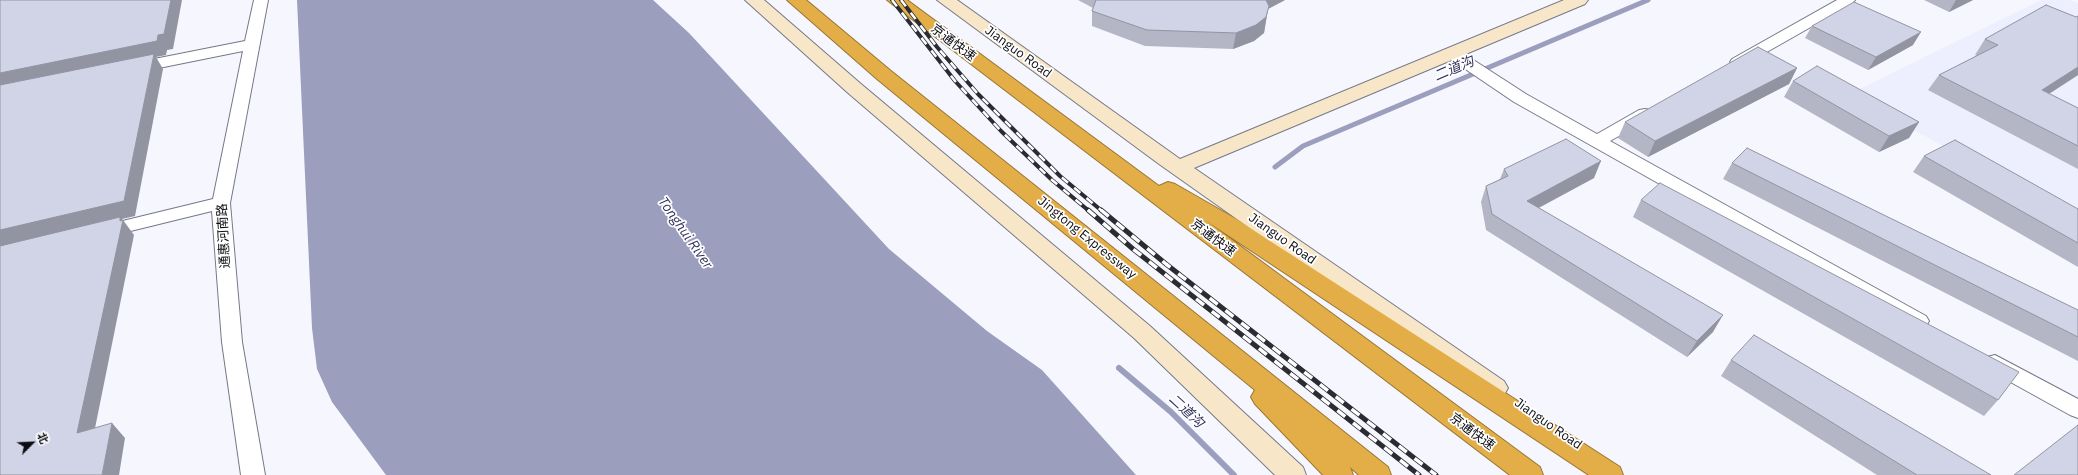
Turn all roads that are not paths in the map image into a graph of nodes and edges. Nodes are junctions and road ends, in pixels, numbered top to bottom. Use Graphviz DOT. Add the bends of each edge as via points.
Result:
graph roads {
  1 [pos="261,0"];
  2 [pos="754,0"];
  3 [pos="796,0"];
  4 [pos="896,0"];
  5 [pos="946,0"];
  6 [pos="1550,0"];
  7 [pos="1579,0"];
  8 [pos="1848,0"];
  9 [pos="253,44"];
  10 [pos="1452,53"];
  11 [pos="1726,69"];
  12 [pos="122,70"];
  13 [pos="1658,107"];
  14 [pos="1081,139"];
  15 [pos="1597,141"];
  16 [pos="1173,163"];
  17 [pos="221,203"];
  18 [pos="84,236"];
  19 [pos="1185,317"];
  20 [pos="1932,327"];
  21 [pos="1980,354"];
  22 [pos="2078,409"];
  23 [pos="253,475"];
  24 [pos="1293,475"];
  25 [pos="1340,475"];
  26 [pos="1378,475"];
  27 [pos="1530,475"];
  28 [pos="1610,475"];
  29 [pos="1620,475"];
  1 -- 9 [label="street, 通惠河南路"];
  2 -- 24 [label="main road" via="1142,332"];
  3 -- 19 [label="highway, Jingtong Expressway" via="884,75"];
  4 -- 14 [label="highway, 京通快速"];
  5 -- 16 [label="main road, Jianguo Road"];
  6 -- 16 [label="main road"];
  7 -- 10 [label="main road"];
  8 -- 11 [label="street"];
  9 -- 12 [label="street"];
  9 -- 17 [label="street, 通惠河南路"];
  10 -- 15 [label="street" via="1500,87"];
  10 -- 16 [label="main road"];
  13 -- 15 [label="street"];
  14 -- 27 [label="highway, 京通快速"];
  14 -- 28 [label="highway" via="1228,224"];
  15 -- 20 [label="street"];
  16 -- 29 [label="main road, Jianguo Road"];
  17 -- 18 [label="street"];
  17 -- 23 [label="street, 通惠河南路" via="232,342"];
  19 -- 25 [label="highway"];
  19 -- 26 [label="highway, Jingtong Expressway"];
  21 -- 22 [label="street"];
}
